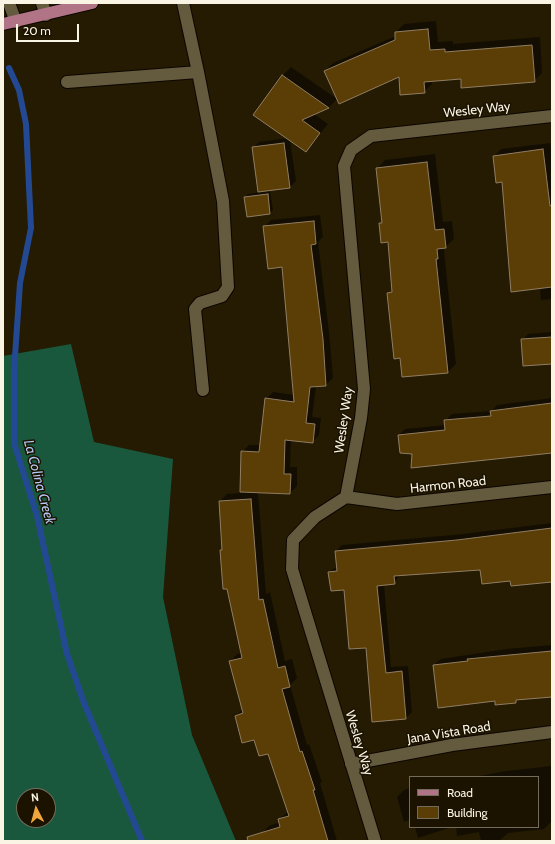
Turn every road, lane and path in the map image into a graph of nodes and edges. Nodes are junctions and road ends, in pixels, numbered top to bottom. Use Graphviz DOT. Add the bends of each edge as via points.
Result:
graph roads {
  1 [pos="9,3"];
  2 [pos="42,3"];
  3 [pos="92,3"];
  4 [pos="182,3"];
  5 [pos="46,15"];
  6 [pos="16,22"];
  7 [pos="3,24"];
  8 [pos="198,72"];
  9 [pos="67,82"];
  10 [pos="552,116"];
  11 [pos="203,390"];
  12 [pos="552,488"];
  13 [pos="346,497"];
  14 [pos="552,732"];
  15 [pos="351,764"];
  16 [pos="375,841"];
  1 -- 6 [label="street"];
  2 -- 5 [label="street"];
  3 -- 5 [label="main road"];
  4 -- 8 [label="street"];
  5 -- 6 [label="main road"];
  6 -- 7 [label="main road"];
  8 -- 9 [label="street"];
  8 -- 11 [label="street" via="222,201 228,287 222,296 200,303 195,309"];
  10 -- 13 [label="street, Wesley Way" via="371,136 351,150 344,166 364,389"];
  12 -- 13 [label="street, Harmon Road" via="397,504"];
  13 -- 15 [label="street, Wesley Way" via="315,517 293,540 292,569"];
  14 -- 15 [label="street, Jana Vista Road" via="452,745"];
  15 -- 16 [label="street, Wesley Way"];
}
